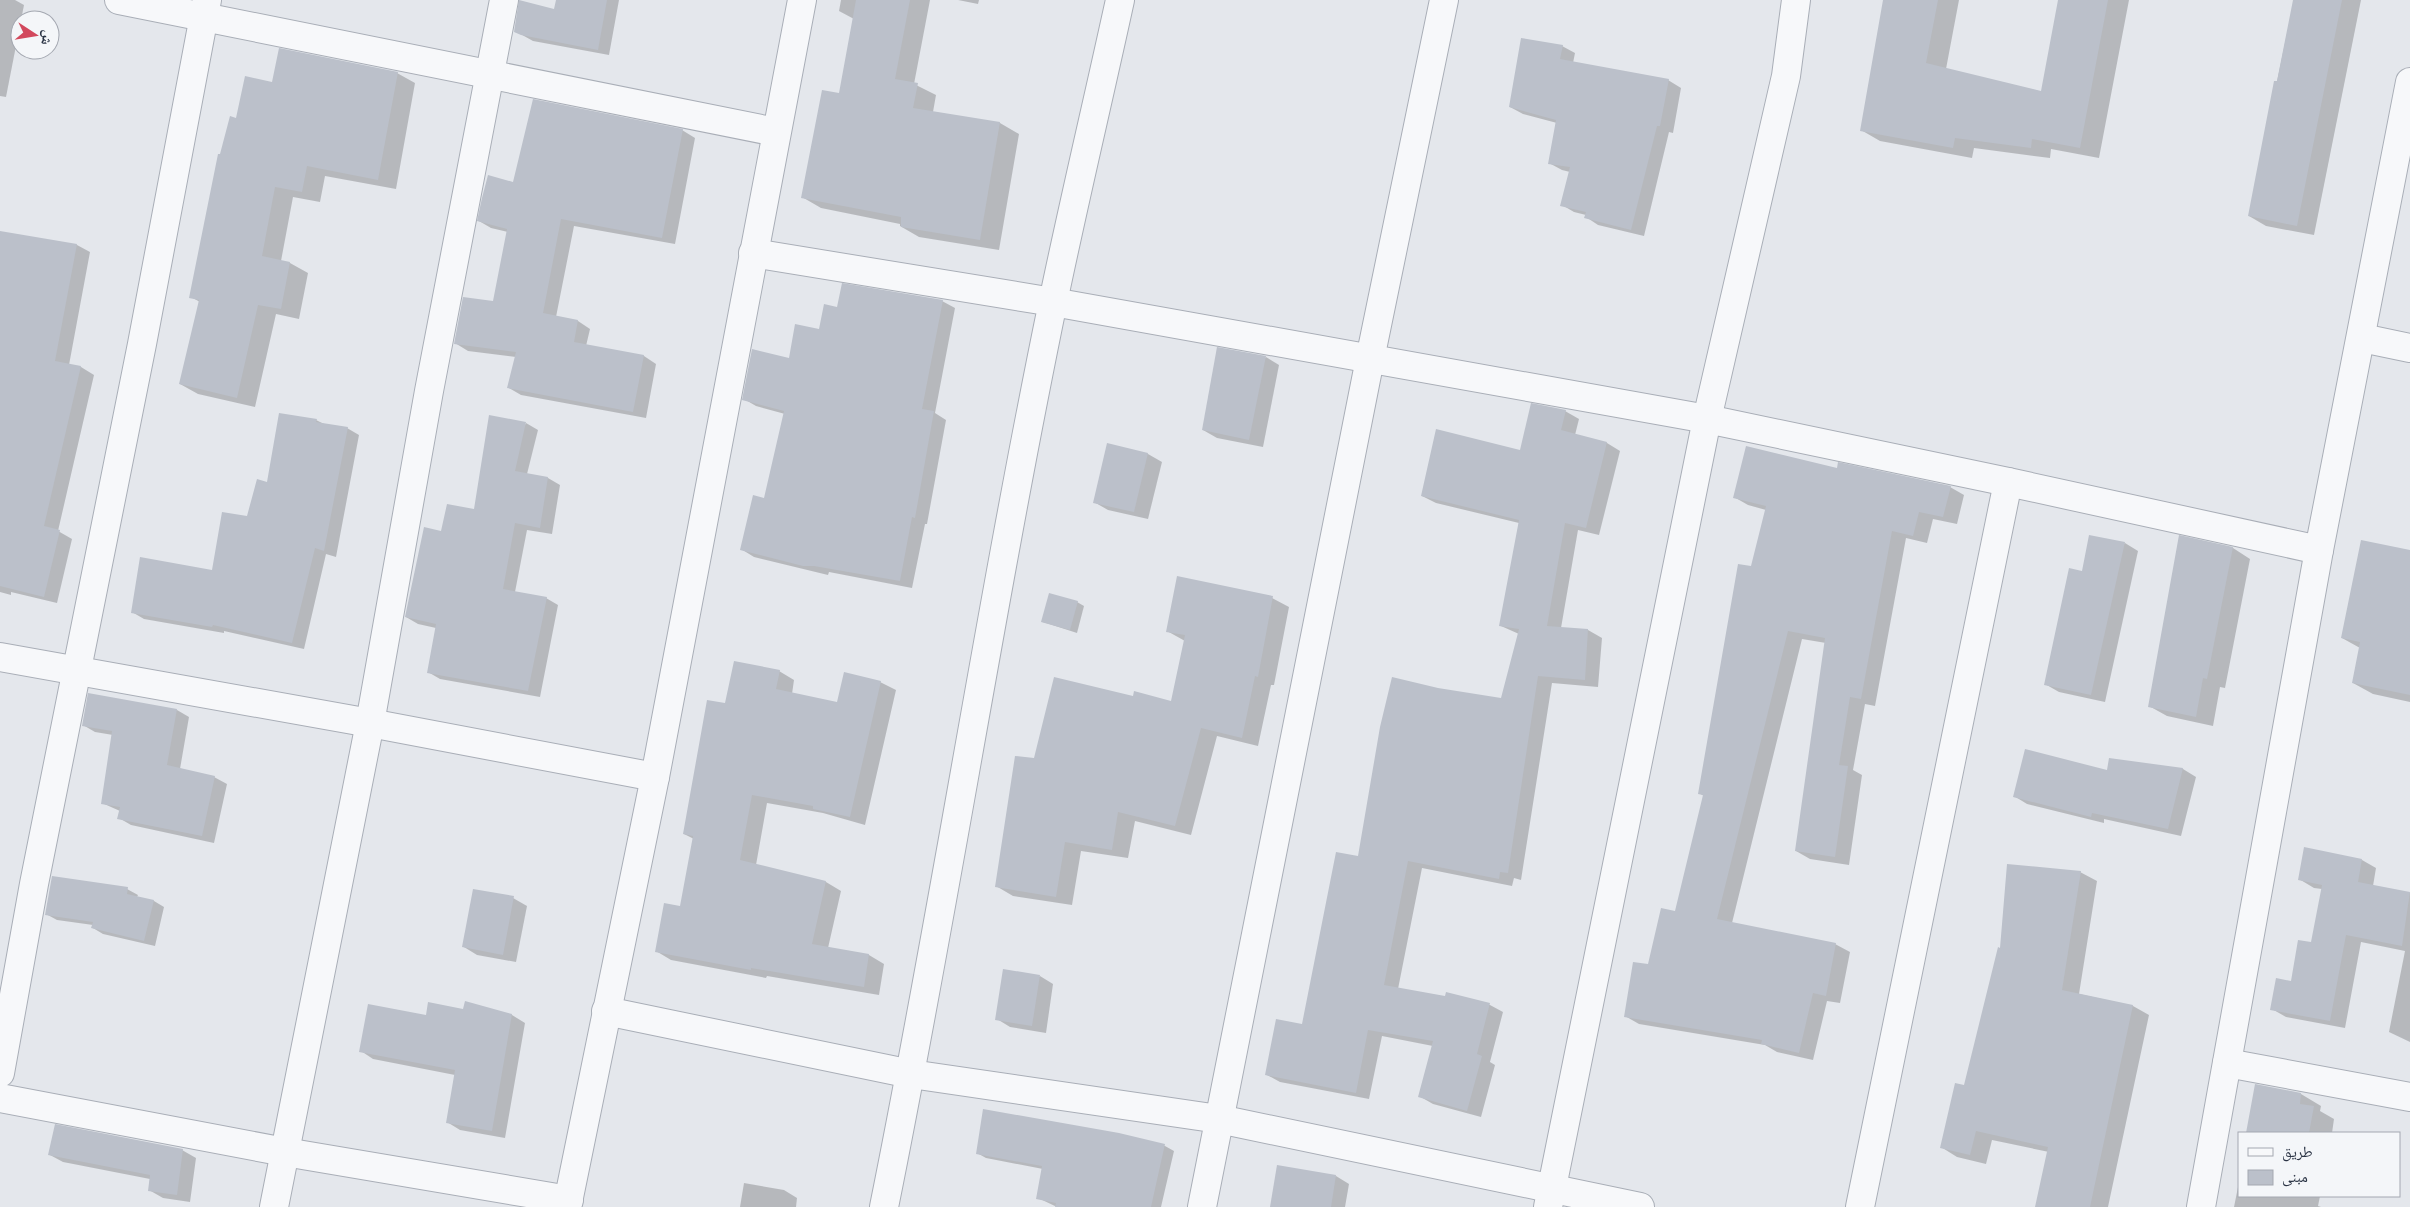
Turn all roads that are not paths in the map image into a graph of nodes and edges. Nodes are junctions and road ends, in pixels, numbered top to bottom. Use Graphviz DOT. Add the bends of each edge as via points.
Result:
graph roads {
  1 [pos="119,0"];
  2 [pos="504,0"];
  3 [pos="802,0"];
  4 [pos="1120,0"];
  5 [pos="1444,0"];
  6 [pos="1796,0"];
  7 [pos="205,9"];
  8 [pos="488,74"];
  9 [pos="2410,82"];
  10 [pos="776,132"];
  11 [pos="753,253"];
  12 [pos="1053,302"];
  13 [pos="2362,338"];
  14 [pos="2410,348"];
  15 [pos="1370,359"];
  16 [pos="1707,419"];
  17 [pos="2008,482"];
  18 [pos="2320,550"];
  19 [pos="0,657"];
  20 [pos="76,671"];
  21 [pos="370,723"];
  22 [pos="654,778"];
  23 [pos="606,1011"];
  24 [pos="2227,1063"];
  25 [pos="0,1073"];
  26 [pos="911,1074"];
  27 [pos="2410,1096"];
  28 [pos="0,1098"];
  29 [pos="1219,1120"];
  30 [pos="285,1152"];
  31 [pos="1550,1198"];
  32 [pos="568,1203"];
  33 [pos="274,1207"];
  34 [pos="884,1207"];
  35 [pos="1202,1207"];
  36 [pos="1640,1207"];
  37 [pos="1860,1207"];
  38 [pos="2201,1207"];
  1 -- 7 [label="street"];
  2 -- 8 [label="street"];
  3 -- 10 [label="street"];
  4 -- 12 [label="street"];
  5 -- 15 [label="street"];
  6 -- 16 [label="street" via="1786,76"];
  7 -- 8 [label="street"];
  7 -- 20 [label="street"];
  8 -- 10 [label="street"];
  8 -- 21 [label="street"];
  9 -- 13 [label="street"];
  10 -- 11 [label="street"];
  11 -- 12 [label="street"];
  11 -- 22 [label="street"];
  12 -- 15 [label="street"];
  12 -- 26 [label="street"];
  13 -- 14 [label="street"];
  13 -- 18 [label="street"];
  15 -- 16 [label="street"];
  15 -- 29 [label="street"];
  16 -- 17 [label="street"];
  16 -- 31 [label="street"];
  17 -- 18 [label="street"];
  17 -- 37 [label="street"];
  18 -- 24 [label="street"];
  19 -- 20 [label="street"];
  20 -- 21 [label="street"];
  20 -- 25 [label="street"];
  21 -- 22 [label="street"];
  21 -- 30 [label="street"];
  22 -- 23 [label="street"];
  23 -- 26 [label="street"];
  23 -- 32 [label="street"];
  24 -- 27 [label="street"];
  24 -- 38 [label="street"];
  26 -- 29 [label="street"];
  26 -- 34 [label="street"];
  28 -- 30 [label="street"];
  29 -- 31 [label="street"];
  29 -- 35 [label="street"];
  30 -- 32 [label="street"];
  30 -- 33 [label="street"];
  31 -- 36 [label="street"];
}
